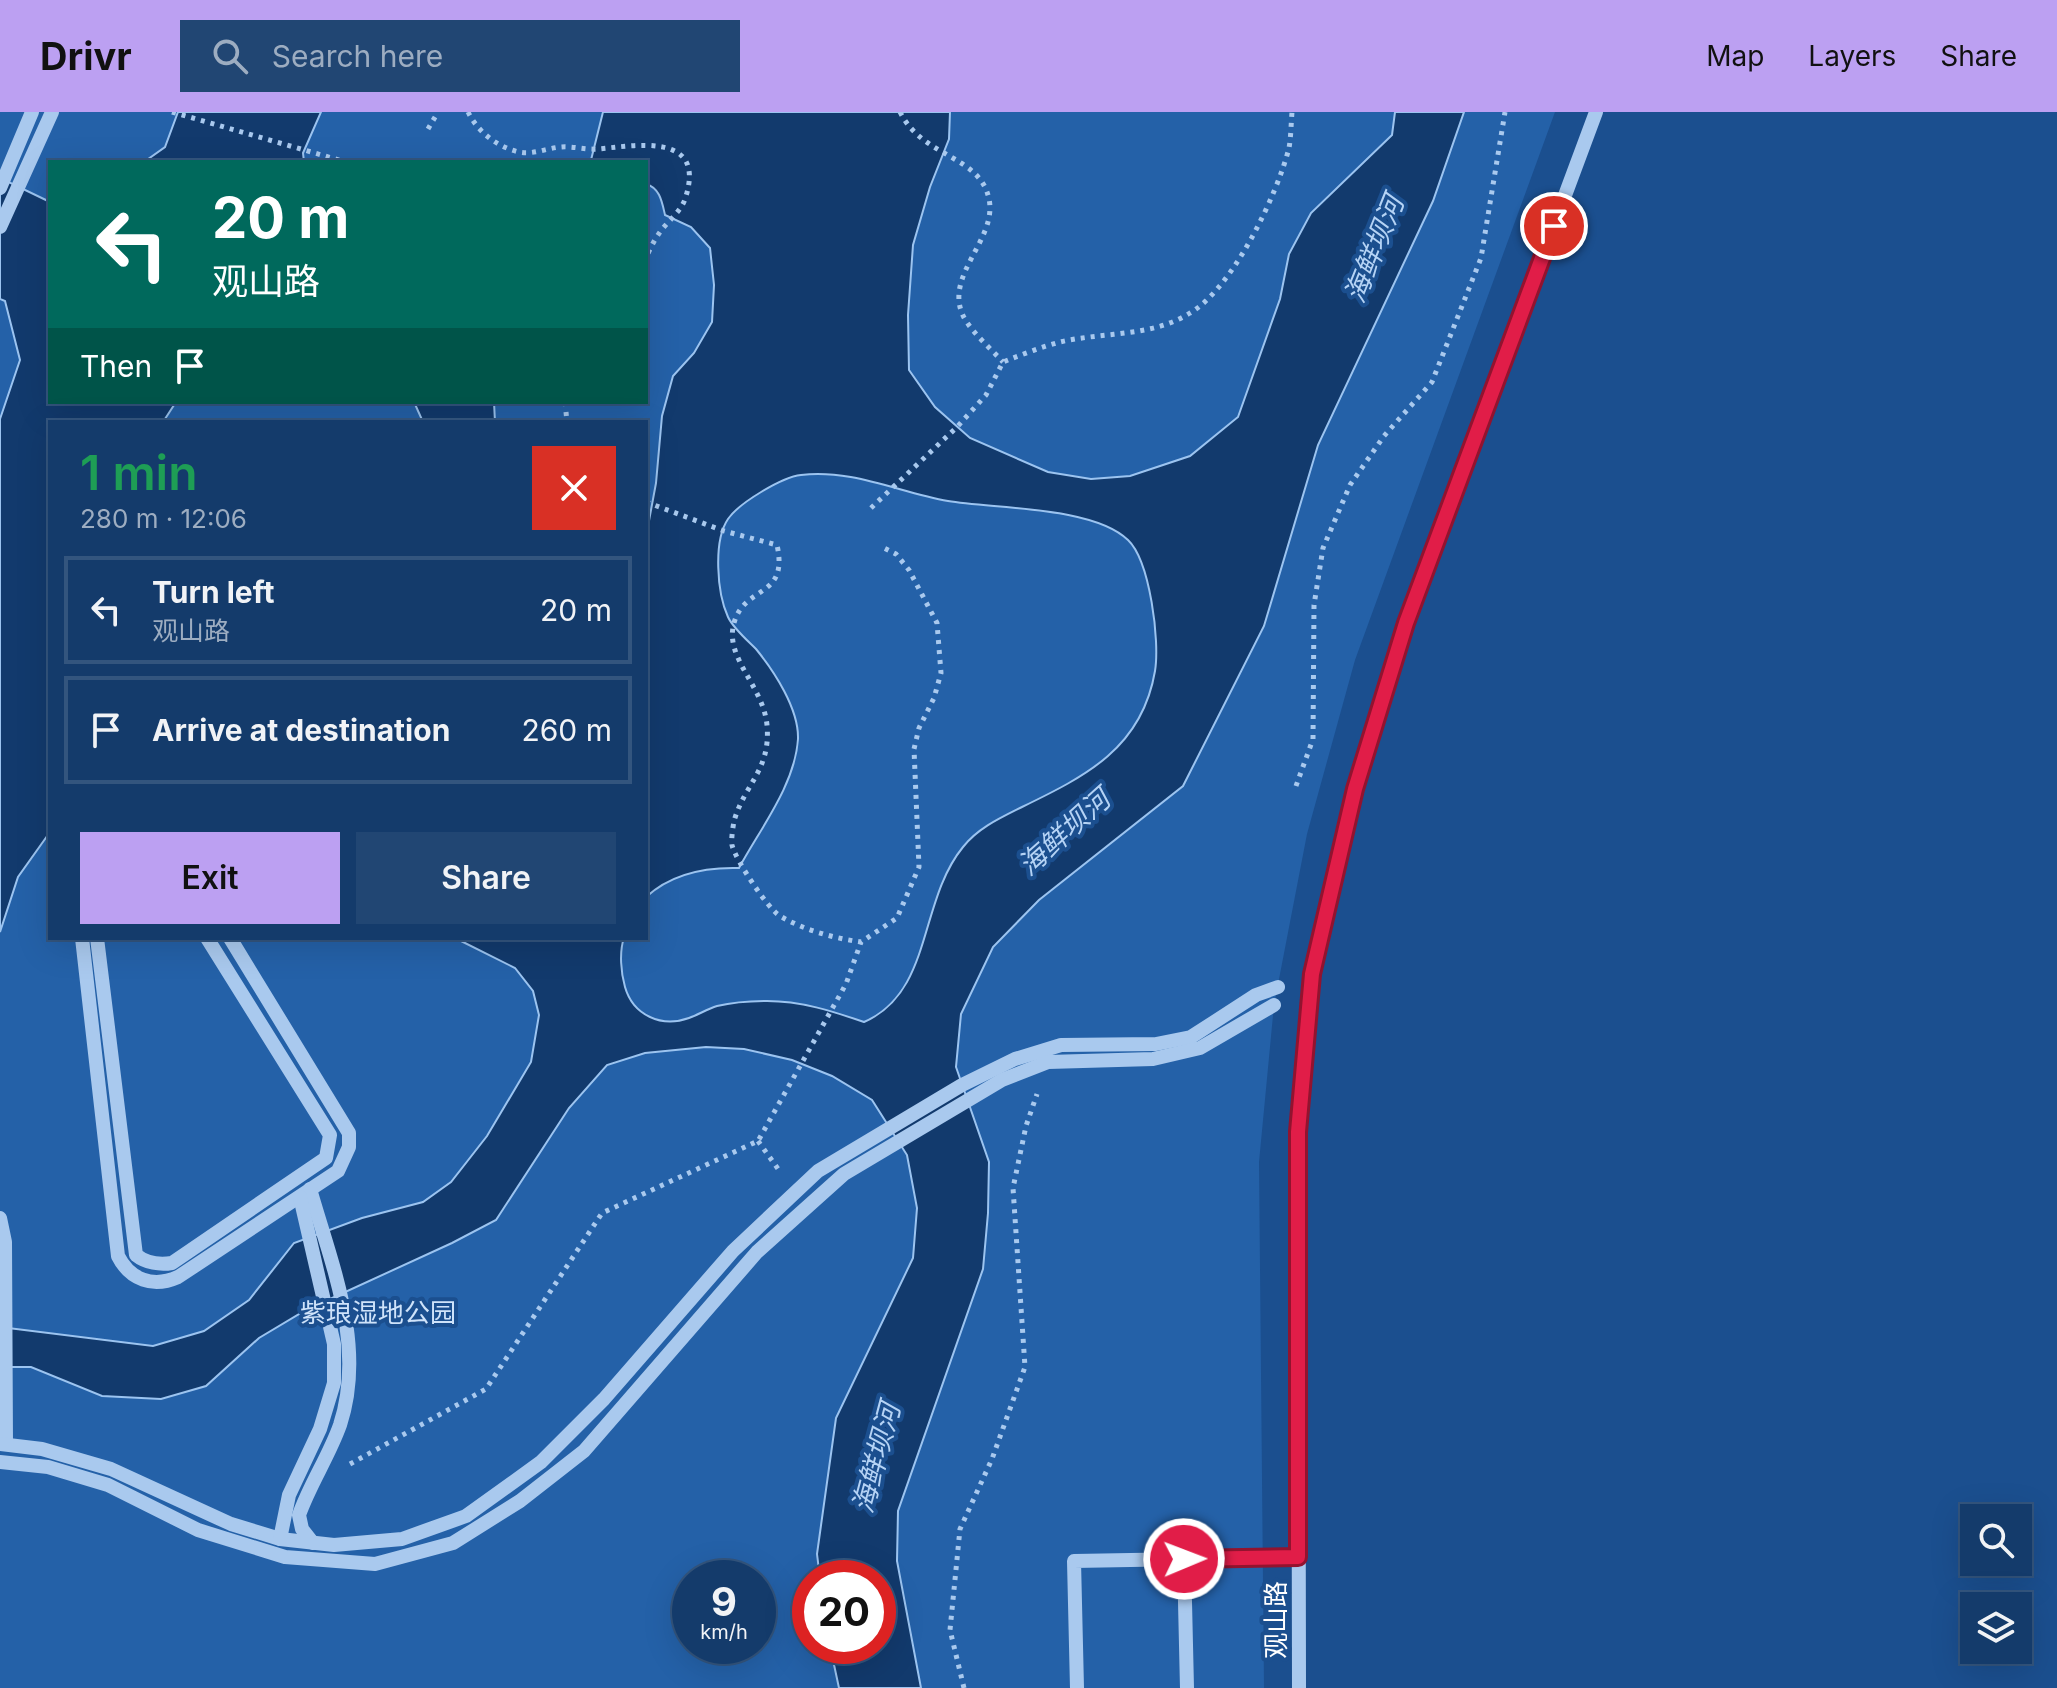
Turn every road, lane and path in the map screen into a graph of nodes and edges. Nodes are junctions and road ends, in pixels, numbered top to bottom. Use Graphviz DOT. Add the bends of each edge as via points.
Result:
graph roads {
  1 [pos="32,112"];
  2 [pos="52,112"];
  3 [pos="172,112"];
  4 [pos="438,112"];
  5 [pos="468,112"];
  6 [pos="900,112"];
  7 [pos="1292,112"];
  8 [pos="1505,112"];
  9 [pos="1596,112"];
  10 [pos="428,129"];
  11 [pos="339,160"];
  12 [pos="2,184"];
  13 [pos="0,227"];
  14 [pos="648,253"];
  15 [pos="1003,362"];
  16 [pos="649,503"];
  17 [pos="871,508"];
  18 [pos="884,548"];
  19 [pos="1296,786"];
  20 [pos="82,940"];
  21 [pos="97,940"];
  22 [pos="208,940"];
  23 [pos="231,940"];
  24 [pos="861,942"];
  25 [pos="1278,987"];
  26 [pos="1274,1005"];
  27 [pos="1048,1062"];
  28 [pos="758,1141"];
  29 [pos="795,1192"];
  30 [pos="305,1193"];
  31 [pos="0,1218"];
  32 [pos="316,1235"];
  33 [pos="3,1444"];
  34 [pos="0,1462"];
  35 [pos="319,1470"];
  36 [pos="280,1539"];
  37 [pos="313,1543"];
  38 [pos="1298,1557"];
  39 [pos="1184,1559"];
  40 [pos="964,1688"];
  41 [pos="1077,1688"];
  42 [pos="1187,1688"];
  43 [pos="1299,1688"];
  1 -- 12 [label="street"];
  2 -- 13 [label="street"];
  3 -- 11 [label="path"];
  4 -- 10 [label="path"];
  5 -- 14 [label="path" via="494,142 520,153 649,143 677,153 688,174 686,200"];
  6 -- 15 [label="path" via="914,135 979,176 989,199 989,227 967,263 960,292 964,318"];
  7 -- 15 [label="path" via="1289,146 1275,191 1250,241 1222,282 1191,313 1151,328 1060,342"];
  8 -- 19 [label="path" via="1481,258 1432,382 1350,485 1323,548 1314,605 1313,739"];
  9 -- 38 [label="street, 观山路" via="1406,623 1355,789 1312,974 1298,1132"];
  15 -- 17 [label="path" via="986,395"];
  16 -- 24 [label="path" via="777,545 778,578 750,599 734,624 733,654 765,709 768,748 734,822 731,844 777,914 831,937"];
  18 -- 24 [label="path" via="909,570 937,623 941,673 914,749 919,867 897,918"];
  20 -- 30 [label="street" via="118,1256 125,1270 139,1279 165,1283"];
  21 -- 22 [label="street" via="136,1255 164,1265 326,1158 330,1145 330,1135"];
  23 -- 30 [label="street" via="349,1133 338,1171"];
  24 -- 28 [label="path" via="846,984"];
  25 -- 29 [label="street" via="1256,995 1191,1037 1156,1044 1061,1045 1015,1059 818,1171"];
  26 -- 27 [label="street" via="1200,1048 1153,1059"];
  27 -- 34 [label="street" via="1002,1080 844,1174 757,1252 584,1451 520,1501 453,1543 375,1564 285,1557 198,1530 108,1485 48,1467"];
  27 -- 40 [label="path" via="1026,1126 1013,1188 1025,1367 960,1529 950,1630"];
  28 -- 29 [label="path"];
  28 -- 35 [label="path" via="602,1213 486,1389 334,1472"];
  29 -- 37 [label="street" via="733,1251 604,1399 541,1462 504,1489 466,1516 402,1539"];
  30 -- 32 [label="street"];
  31 -- 33 [label="street" via="5,1242"];
  32 -- 35 [label="street" via="340,1294 350,1341 351,1381"];
  32 -- 36 [label="street" via="323,1302 334,1344 334,1383 320,1429 289,1495"];
  33 -- 36 [label="street" via="111,1469 231,1524"];
  35 -- 37 [label="street" via="299,1515"];
  36 -- 37 [label="street"];
  38 -- 39 [label="street"];
  38 -- 43 [label="street, 观山路"];
  39 -- 41 [label="street" via="1074,1561"];
  39 -- 42 [label="street"];
}
